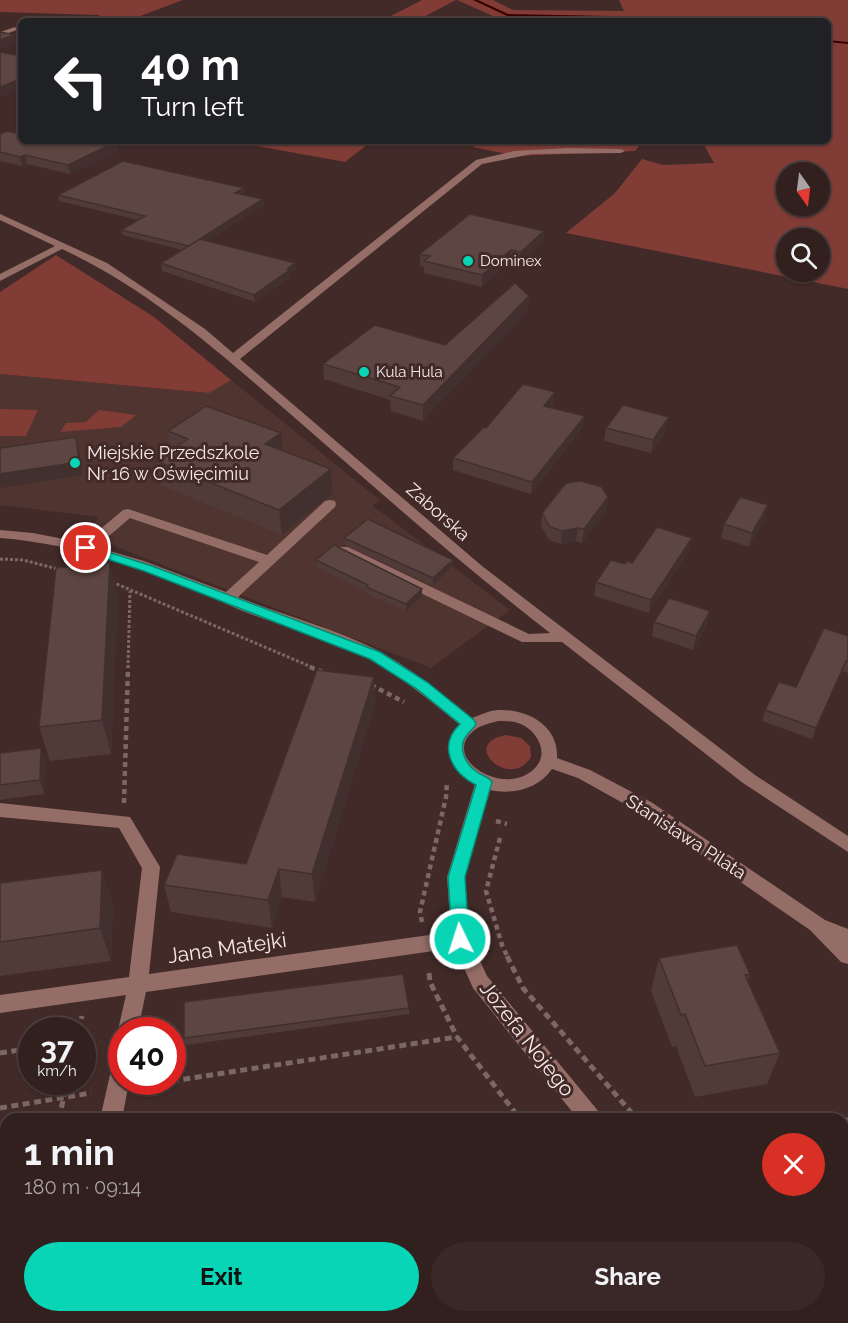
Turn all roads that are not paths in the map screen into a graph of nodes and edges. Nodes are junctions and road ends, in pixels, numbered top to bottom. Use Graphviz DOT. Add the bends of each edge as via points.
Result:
graph roads {
  1 [pos="15,29"];
  2 [pos="0,34"];
  3 [pos="621,151"];
  4 [pos="0,217"];
  5 [pos="61,246"];
  6 [pos="0,278"];
  7 [pos="233,359"];
  8 [pos="330,504"];
  9 [pos="0,534"];
  10 [pos="86,548"];
  11 [pos="343,550"];
  12 [pos="268,560"];
  13 [pos="227,599"];
  14 [pos="564,637"];
  15 [pos="469,724"];
  16 [pos="549,761"];
  17 [pos="484,782"];
  18 [pos="0,810"];
  19 [pos="848,845"];
  20 [pos="817,924"];
  21 [pos="848,937"];
  22 [pos="460,939"];
  23 [pos="848,956"];
  24 [pos="138,985"];
  25 [pos="0,1004"];
  26 [pos="132,1017"];
  27 [pos="116,1095"];
  28 [pos="112,1113"];
  29 [pos="586,1113"];
  1 -- 2 [label="street"];
  3 -- 7 [label="street" via="534,152 479,162"];
  4 -- 5 [label="street, Zaborska"];
  5 -- 6 [label="street"];
  5 -- 7 [label="street, Zaborska" via="104,265 201,331"];
  7 -- 14 [label="street, Zaborska" via="477,569"];
  8 -- 12 [label="street"];
  9 -- 10 [label="street"];
  10 -- 12 [label="street" via="128,513"];
  10 -- 13 [label="street"];
  11 -- 14 [label="street" via="527,639"];
  12 -- 13 [label="street"];
  13 -- 15 [label="street" via="375,656 422,686"];
  14 -- 19 [label="street, Zaborska" via="749,779"];
  15 -- 16 [label="street" via="497,715 527,720 547,738"];
  15 -- 17 [label="street" via="455,743 456,755 461,766"];
  16 -- 17 [label="street" via="542,772 524,782"];
  16 -- 20 [label="street, Stanisława Pilata" via="584,774 645,807"];
  17 -- 22 [label="street, Józefa Nojego" via="456,877"];
  18 -- 24 [label="street" via="124,822 151,867"];
  20 -- 21 [label="street, Stanisława Pilata"];
  20 -- 23 [label="street, Stanisława Pilata"];
  22 -- 24 [label="street, Jana Matejki"];
  22 -- 29 [label="street, Józefa Nojego" via="480,982"];
  24 -- 25 [label="street, Jana Matejki"];
  24 -- 26 [label="street"];
  27 -- 28 [label="street"];
}
